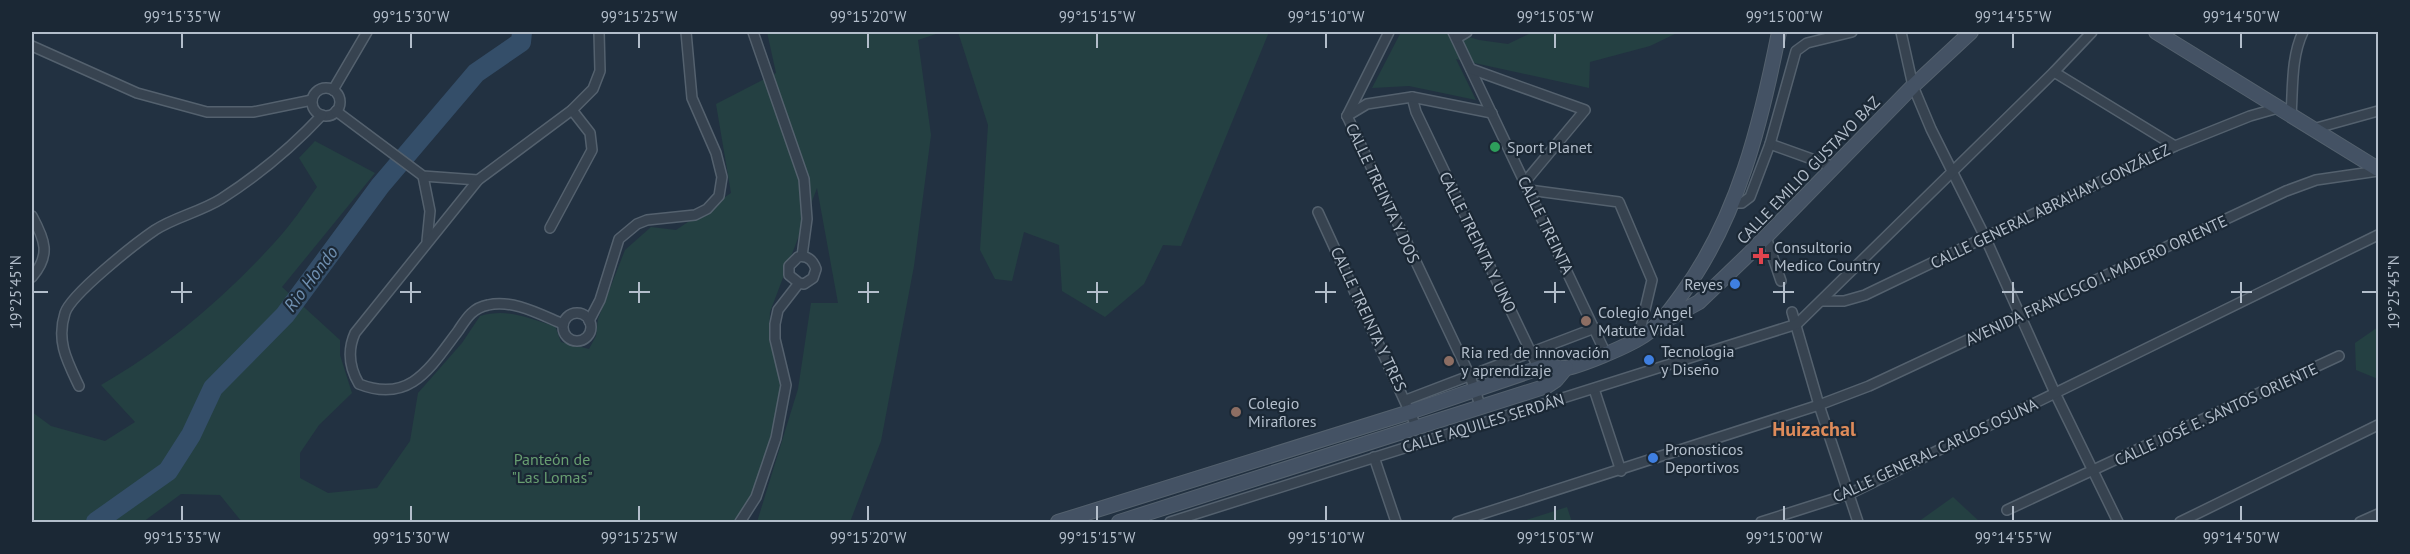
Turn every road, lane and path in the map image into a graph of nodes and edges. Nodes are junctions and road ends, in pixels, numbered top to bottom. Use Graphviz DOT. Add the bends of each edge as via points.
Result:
graph roads {
  1 [pos="367,32"];
  2 [pos="599,32"];
  3 [pos="686,32"];
  4 [pos="753,32"];
  5 [pos="1389,32"];
  6 [pos="1467,32"];
  7 [pos="1779,32"];
  8 [pos="1852,32"];
  9 [pos="1901,32"];
  10 [pos="1971,32"];
  11 [pos="2092,32"];
  12 [pos="2156,32"];
  13 [pos="2303,32"];
  14 [pos="1455,35"];
  15 [pos="32,46"];
  16 [pos="1471,69"];
  17 [pos="2054,72"];
  18 [pos="1913,86"];
  19 [pos="333,90"];
  20 [pos="1412,97"];
  21 [pos="312,100"];
  22 [pos="2278,108"];
  23 [pos="572,110"];
  24 [pos="2379,111"];
  25 [pos="339,113"];
  26 [pos="1492,113"];
  27 [pos="322,115"];
  28 [pos="2291,115"];
  29 [pos="1347,116"];
  30 [pos="2313,129"];
  31 [pos="1770,144"];
  32 [pos="2175,146"];
  33 [pos="1834,167"];
  34 [pos="2379,170"];
  35 [pos="1952,172"];
  36 [pos="420,173"];
  37 [pos="478,180"];
  38 [pos="1527,186"];
  39 [pos="1732,203"];
  40 [pos="1318,212"];
  41 [pos="32,216"];
  42 [pos="550,228"];
  43 [pos="2379,235"];
  44 [pos="1766,237"];
  45 [pos="1985,237"];
  46 [pos="428,241"];
  47 [pos="802,256"];
  48 [pos="32,278"];
  49 [pos="1781,281"];
  50 [pos="799,283"];
  51 [pos="1822,301"];
  52 [pos="1792,312"];
  53 [pos="2019,315"];
  54 [pos="589,321"];
  55 [pos="1661,323"];
  56 [pos="563,324"];
  57 [pos="1797,324"];
  58 [pos="1595,328"];
  59 [pos="1638,339"];
  60 [pos="1531,353"];
  61 [pos="1606,354"];
  62 [pos="2339,356"];
  63 [pos="1539,368"];
  64 [pos="1566,368"];
  65 [pos="1470,376"];
  66 [pos="79,386"];
  67 [pos="1547,386"];
  68 [pos="1594,389"];
  69 [pos="1475,390"];
  70 [pos="2055,393"];
  71 [pos="1819,405"];
  72 [pos="1408,406"];
  73 [pos="1480,408"];
  74 [pos="2379,425"];
  75 [pos="1417,428"];
  76 [pos="1374,457"];
  77 [pos="1621,471"];
  78 [pos="2092,472"];
  79 [pos="1849,494"];
  80 [pos="2007,510"];
  81 [pos="2379,514"];
  82 [pos="1782,520"];
  83 [pos="740,522"];
  84 [pos="1058,522"];
  85 [pos="1119,522"];
  86 [pos="1172,522"];
  87 [pos="1396,522"];
  88 [pos="1457,522"];
  89 [pos="1761,522"];
  90 [pos="1858,522"];
  91 [pos="2118,522"];
  92 [pos="2180,522"];
  93 [pos="2360,522"];
  1 -- 19 [label="street"];
  2 -- 23 [label="street" via="600,71 593,89"];
  3 -- 54 [label="street" via="692,98 716,153 722,177 719,196 695,215 647,220 619,239 600,300"];
  4 -- 47 [label="street" via="804,179 807,219"];
  5 -- 29 [label="street"];
  6 -- 14 [label="street"];
  7 -- 39 [label="main road" via="1754,141"];
  8 -- 31 [label="street" via="1800,46"];
  9 -- 18 [label="street"];
  10 -- 18 [label="main road, CALLE EMILIO GUSTAVO BAZ"];
  11 -- 17 [label="street"];
  12 -- 22 [label="main road"];
  13 -- 28 [label="street" via="2298,41"];
  14 -- 16 [label="street, CALLE TREINTA"];
  15 -- 21 [label="street" via="137,93 207,112 253,112"];
  16 -- 26 [label="street, CALLE TREINTA"];
  16 -- 38 [label="street" via="1585,110"];
  17 -- 32 [label="street"];
  17 -- 35 [label="street"];
  18 -- 33 [label="main road, CALLE EMILIO GUSTAVO BAZ"];
  18 -- 35 [label="street"];
  19 -- 21 [label="street" via="320,90"];
  19 -- 25 [label="street" via="339,97"];
  20 -- 26 [label="street, CALLE TREINTA Y DOS"];
  20 -- 29 [label="street, CALLE TREINTA Y DOS" via="1368,105"];
  20 -- 60 [label="street, CALLE TREINTA Y UNO"];
  21 -- 27 [label="street" via="314,109"];
  22 -- 28 [label="main road"];
  22 -- 32 [label="street, CALLE GENERAL ABRAHAM GONZÁLEZ"];
  23 -- 37 [label="street"];
  23 -- 42 [label="street" via="590,134 592,150"];
  24 -- 30 [label="street"];
  25 -- 27 [label="street"];
  25 -- 36 [label="street"];
  26 -- 38 [label="street, CALLE TREINTA"];
  27 -- 66 [label="street" via="250,179 218,200 156,229 68,305 63,353"];
  28 -- 30 [label="main road"];
  29 -- 65 [label="street, CALLE TREINTA Y DOS"];
  30 -- 34 [label="main road"];
  31 -- 33 [label="street"];
  31 -- 39 [label="street" via="1750,197 1742,203"];
  32 -- 45 [label="street, CALLE GENERAL ABRAHAM GONZÁLEZ"];
  33 -- 44 [label="main road, CALLE EMILIO GUSTAVO BAZ"];
  34 -- 53 [label="street, AVENIDA FRANCISCO I. MADERO ORIENTE" via="2316,180 2286,191"];
  35 -- 45 [label="street"];
  35 -- 51 [label="street"];
  36 -- 37 [label="street"];
  36 -- 46 [label="street" via="430,212"];
  37 -- 46 [label="street"];
  38 -- 58 [label="street, CALLE TREINTA"];
  38 -- 59 [label="street" via="1619,202 1652,280"];
  39 -- 55 [label="main road" via="1694,279"];
  40 -- 72 [label="street, CALLE TREINTA Y TRES"];
  41 -- 48 [label="street" via="45,252"];
  43 -- 70 [label="street, CALLE GENERAL CARLOS OSUNA"];
  44 -- 49 [label="street"];
  44 -- 55 [label="main road, CALLE EMILIO GUSTAVO BAZ" via="1698,302"];
  45 -- 51 [label="street, CALLE GENERAL ABRAHAM GONZÁLEZ" via="1865,295 1844,301"];
  45 -- 53 [label="street"];
  46 -- 56 [label="street" via="351,343 351,364 359,384 385,391 414,383 471,313 489,304 524,309"];
  47 -- 50 [label="street" via="791,262 788,271"];
  47 -- 50 [label="street" via="811,260 816,269 809,282"];
  50 -- 83 [label="street" via="778,310 775,324 786,385 776,438 756,497"];
  51 -- 57 [label="street"];
  52 -- 57 [label="street"];
  53 -- 70 [label="street"];
  53 -- 71 [label="street, AVENIDA FRANCISCO I. MADERO ORIENTE" via="1869,386"];
  54 -- 56 [label="street" via="584,315 573,314"];
  54 -- 56 [label="street" via="589,332 581,340 565,335"];
  55 -- 59 [label="main road"];
  57 -- 68 [label="street, CALLE AQUILES SERDÁN"];
  57 -- 71 [label="street"];
  58 -- 60 [label="street"];
  58 -- 61 [label="street, CALLE TREINTA"];
  59 -- 61 [label="main road"];
  60 -- 63 [label="street, CALLE TREINTA Y UNO"];
  60 -- 65 [label="street"];
  61 -- 64 [label="main road"];
  62 -- 78 [label="street, CALLE JOSÉ E. SANTOS ORIENTE"];
  63 -- 64 [label="main road"];
  63 -- 67 [label="street, CALLE TREINTA Y UNO"];
  63 -- 69 [label="main road"];
  64 -- 67 [label="main road"];
  65 -- 69 [label="street, CALLE TREINTA Y DOS"];
  65 -- 72 [label="street"];
  67 -- 73 [label="main road"];
  68 -- 76 [label="street, CALLE AQUILES SERDÁN"];
  68 -- 77 [label="street"];
  69 -- 72 [label="main road"];
  69 -- 73 [label="street, CALLE TREINTA Y DOS"];
  70 -- 78 [label="street"];
  70 -- 79 [label="street, CALLE GENERAL CARLOS OSUNA"];
  71 -- 77 [label="street, AVENIDA FRANCISCO I. MADERO ORIENTE"];
  71 -- 79 [label="street"];
  72 -- 75 [label="street, CALLE TREINTA Y TRES"];
  72 -- 84 [label="main road"];
  73 -- 75 [label="main road"];
  74 -- 92 [label="street"];
  75 -- 85 [label="main road"];
  76 -- 86 [label="street, CALLE AQUILES SERDÁN"];
  76 -- 87 [label="street"];
  77 -- 88 [label="street, AVENIDA FRANCISCO I. MADERO ORIENTE"];
  78 -- 80 [label="street, CALLE JOSÉ E. SANTOS ORIENTE"];
  78 -- 91 [label="street"];
  79 -- 82 [label="street, CALLE GENERAL CARLOS OSUNA"];
  79 -- 90 [label="street"];
  81 -- 93 [label="street"];
  82 -- 89 [label="street, CALLE GENERAL CARLOS OSUNA"];
}
